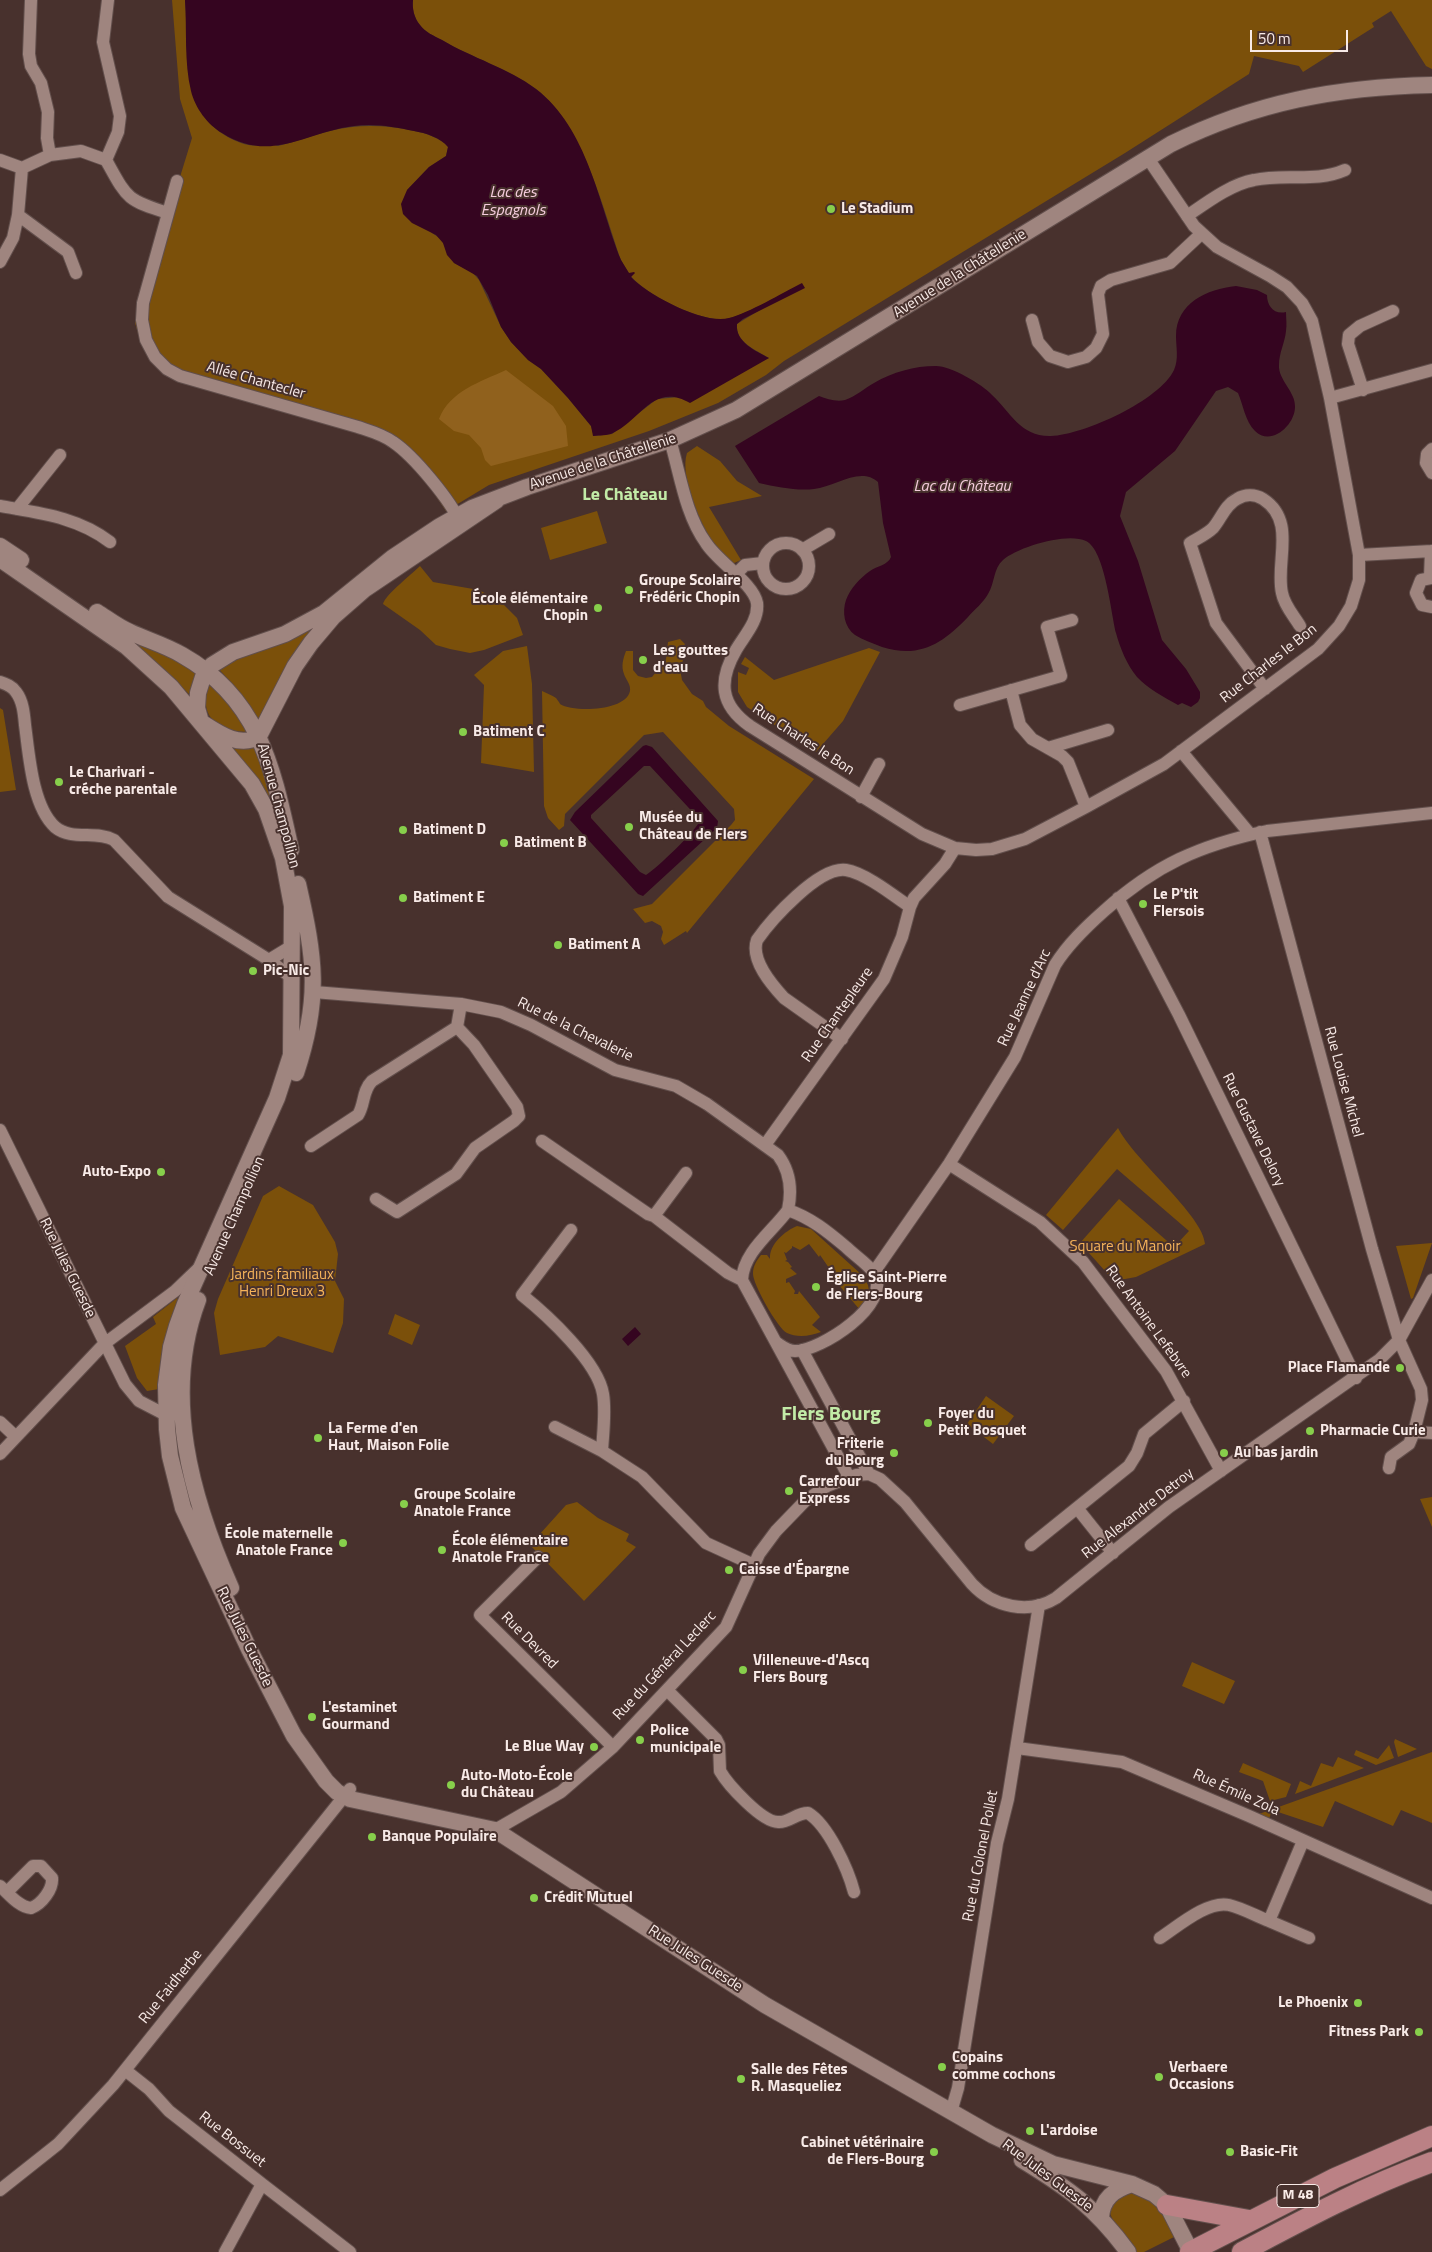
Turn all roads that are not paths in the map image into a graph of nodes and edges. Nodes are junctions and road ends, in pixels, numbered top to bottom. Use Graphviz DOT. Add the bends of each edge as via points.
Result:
graph roads {
  1 [pos="31,0"];
  2 [pos="108,0"];
  3 [pos="1432,85"];
  4 [pos="50,155"];
  5 [pos="1147,157"];
  6 [pos="0,160"];
  7 [pos="106,160"];
  8 [pos="22,168"];
  9 [pos="1345,170"];
  10 [pos="176,181"];
  11 [pos="168,213"];
  12 [pos="18,215"];
  13 [pos="1187,216"];
  14 [pos="1201,234"];
  15 [pos="0,262"];
  16 [pos="76,273"];
  17 [pos="1393,311"];
  18 [pos="1032,320"];
  19 [pos="1432,370"];
  20 [pos="1363,390"];
  21 [pos="1330,398"];
  22 [pos="670,440"];
  23 [pos="1432,449"];
  24 [pos="60,455"];
  25 [pos="1432,473"];
  26 [pos="0,506"];
  27 [pos="17,509"];
  28 [pos="460,520"];
  29 [pos="829,534"];
  30 [pos="110,542"];
  31 [pos="0,546"];
  32 [pos="802,550"];
  33 [pos="1432,551"];
  34 [pos="1359,555"];
  35 [pos="0,559"];
  36 [pos="763,563"];
  37 [pos="735,575"];
  38 [pos="1431,578"];
  39 [pos="1432,607"];
  40 [pos="1072,620"];
  41 [pos="1300,626"];
  42 [pos="207,671"];
  43 [pos="0,682"];
  44 [pos="1264,689"];
  45 [pos="1011,690"];
  46 [pos="960,705"];
  47 [pos="201,722"];
  48 [pos="1108,730"];
  49 [pos="259,736"];
  50 [pos="1048,748"];
  51 [pos="1181,751"];
  52 [pos="879,764"];
  53 [pos="861,797"];
  54 [pos="1086,807"];
  55 [pos="1432,813"];
  56 [pos="1255,833"];
  57 [pos="955,848"];
  58 [pos="1118,898"];
  59 [pos="910,907"];
  60 [pos="292,946"];
  61 [pos="269,960"];
  62 [pos="292,978"];
  63 [pos="314,992"];
  64 [pos="461,1004"];
  65 [pos="457,1027"];
  66 [pos="842,1038"];
  67 [pos="0,1130"];
  68 [pos="542,1141"];
  69 [pos="765,1145"];
  70 [pos="311,1146"];
  71 [pos="949,1164"];
  72 [pos="686,1173"];
  73 [pos="376,1199"];
  74 [pos="788,1210"];
  75 [pos="654,1216"];
  76 [pos="571,1230"];
  77 [pos="204,1262"];
  78 [pos="874,1272"];
  79 [pos="742,1280"];
  80 [pos="1432,1280"];
  81 [pos="1399,1340"];
  82 [pos="777,1343"];
  83 [pos="104,1344"];
  84 [pos="802,1350"];
  85 [pos="1356,1378"];
  86 [pos="1184,1401"];
  87 [pos="174,1415"];
  88 [pos="0,1422"];
  89 [pos="555,1427"];
  90 [pos="1414,1432"];
  91 [pos="1432,1433"];
  92 [pos="16,1437"];
  93 [pos="602,1452"];
  94 [pos="0,1454"];
  95 [pos="1389,1468"];
  96 [pos="1221,1471"];
  97 [pos="869,1474"];
  98 [pos="848,1477"];
  99 [pos="1078,1508"];
  100 [pos="1031,1545"];
  101 [pos="1113,1553"];
  102 [pos="538,1557"];
  103 [pos="754,1565"];
  104 [pos="1039,1605"];
  105 [pos="667,1690"];
  106 [pos="613,1747"];
  107 [pos="1017,1748"];
  108 [pos="347,1793"];
  109 [pos="495,1830"];
  110 [pos="1303,1842"];
  111 [pos="854,1892"];
  112 [pos="1432,1898"];
  113 [pos="1269,1921"];
  114 [pos="1160,1938"];
  115 [pos="1308,1938"];
  116 [pos="125,2070"];
  117 [pos="951,2112"];
  118 [pos="992,2135"];
  119 [pos="1432,2136"];
  120 [pos="1407,2146"];
  121 [pos="1432,2162"];
  122 [pos="262,2184"];
  123 [pos="1132,2184"];
  124 [pos="0,2190"];
  125 [pos="1167,2205"];
  126 [pos="1102,2218"];
  127 [pos="1249,2220"];
  128 [pos="225,2252"];
  129 [pos="350,2252"];
  130 [pos="1128,2252"];
  131 [pos="1187,2252"];
  132 [pos="1218,2252"];
  133 [pos="1242,2252"];
  1 -- 4 [label="street" via="29,54 48,112"];
  2 -- 7 [label="street" via="103,42 120,116 118,132"];
  3 -- 5 [label="street, Avenue de la Châtellenie" via="1356,89 1279,103 1217,123"];
  4 -- 7 [label="street" via="81,151"];
  4 -- 8 [label="street"];
  5 -- 13 [label="street, Rue Charles le Bon"];
  5 -- 22 [label="street, Avenue de la Châtellenie" via="763,395"];
  6 -- 8 [label="street"];
  7 -- 11 [label="street" via="132,200"];
  8 -- 12 [label="street"];
  9 -- 13 [label="street" via="1323,177 1248,181"];
  10 -- 11 [label="street, Allée Chantecler"];
  11 -- 28 [label="street, Allée Chantecler" via="142,310 146,340 161,364 180,376 384,437 407,454 444,496"];
  12 -- 15 [label="street" via="13,238"];
  12 -- 16 [label="street" via="68,252"];
  13 -- 14 [label="street, Rue Charles le Bon"];
  14 -- 18 [label="street" via="1170,263 1111,280 1101,286 1098,294 1103,334 1096,348 1086,357 1068,362 1050,356 1038,342"];
  14 -- 21 [label="street, Rue Charles le Bon" via="1217,247 1279,281 1302,303 1316,331"];
  17 -- 20 [label="street" via="1360,326 1349,335 1348,344"];
  19 -- 20 [label="street"];
  20 -- 21 [label="street"];
  21 -- 34 [label="street, Rue Charles le Bon"];
  22 -- 28 [label="street, Avenue de la Châtellenie" via="547,479 496,500"];
  22 -- 37 [label="street, Rue Charles le Bon" via="699,532 712,552"];
  23 -- 25 [label="street" via="1427,454 1426,463"];
  24 -- 27 [label="street"];
  26 -- 27 [label="street"];
  27 -- 30 [label="street" via="74,521"];
  28 -- 42 [label="street, Avenue de la Châtellenie" via="396,555 324,613 284,634 234,652"];
  28 -- 49 [label="street, Avenue de la Châtellenie" via="365,589 333,617 295,666"];
  29 -- 32 [label="street"];
  31 -- 42 [label="street, Avenue Champollion" via="120,627 174,650"];
  32 -- 36 [label="street" via="789,543 782,544 769,550"];
  32 -- 36 [label="street" via="808,569 802,582 796,586 782,589 770,582"];
  33 -- 34 [label="street"];
  33 -- 38 [label="street"];
  34 -- 44 [label="street, Rue Charles le Bon" via="1357,590 1339,626 1318,649"];
  35 -- 47 [label="street, Avenue Champollion" via="140,657"];
  36 -- 37 [label="street" via="745,564"];
  37 -- 53 [label="street, Rue Charles le Bon" via="755,596 757,611 725,675 730,707 750,726"];
  38 -- 39 [label="street" via="1418,584 1416,593 1422,605"];
  40 -- 45 [label="street" via="1047,628 1062,676"];
  41 -- 44 [label="street" via="1281,592 1283,535 1277,515 1259,497 1240,497 1209,531 1190,543 1216,623"];
  42 -- 47 [label="street" via="198,694"];
  42 -- 49 [label="street, Avenue Champollion" via="234,697"];
  43 -- 61 [label="street" via="12,687 21,700 33,778 50,822 66,833 114,840 168,897"];
  44 -- 51 [label="street, Rue Charles le Bon"];
  45 -- 46 [label="street"];
  45 -- 50 [label="street" via="1020,725 1032,739"];
  47 -- 49 [label="street" via="234,739 252,740"];
  47 -- 60 [label="street, Avenue Champollion" via="252,784 273,827 289,884"];
  48 -- 50 [label="street"];
  49 -- 63 [label="street, Avenue Champollion" via="271,766 307,920"];
  50 -- 54 [label="street" via="1068,762"];
  51 -- 54 [label="street, Rue Charles le Bon" via="1154,770"];
  51 -- 56 [label="street, Rue Louise Michel"];
  52 -- 53 [label="street, Rue Charles le Bon"];
  53 -- 57 [label="street, Rue Charles le Bon" via="922,834"];
  54 -- 57 [label="street, Rue Charles le Bon" via="1026,839 1005,846 976,850"];
  55 -- 56 [label="street, Rue Jeanne d'Arc"];
  56 -- 58 [label="street, Rue Jeanne d'Arc" via="1218,842 1175,860 1147,875"];
  56 -- 81 [label="street, Rue Louise Michel"];
  57 -- 59 [label="street, Rue Chantepleure"];
  58 -- 71 [label="street, Rue Jeanne d'Arc" via="1073,941 1059,960 1019,1050"];
  58 -- 85 [label="street, Rue Gustave Delory" via="1183,1023"];
  59 -- 66 [label="street, Rue Chantepleure" via="887,973"];
  59 -- 66 [label="street" via="864,878 840,870 823,877 790,902 757,940 758,959 777,990"];
  60 -- 61 [label="street"];
  60 -- 62 [label="street, Avenue Champollion"];
  61 -- 62 [label="street"];
  62 -- 63 [label="street"];
  62 -- 77 [label="street, Avenue Champollion" via="292,1048 286,1073"];
  63 -- 64 [label="street, Rue de la Chevalerie"];
  63 -- 87 [label="street, Avenue Champollion" via="310,1026 294,1082 195,1310"];
  64 -- 65 [label="street"];
  64 -- 69 [label="street, Rue de la Chevalerie" via="516,1018 615,1070 676,1086"];
  65 -- 70 [label="street" via="372,1081 358,1114"];
  65 -- 73 [label="street" via="480,1052 517,1107 519,1116 475,1148 456,1174 397,1212"];
  66 -- 69 [label="street, Rue Chantepleure"];
  67 -- 83 [label="street, Rue Jules Guesde"];
  68 -- 75 [label="street"];
  69 -- 74 [label="street, Rue de la Chevalerie" via="778,1155 786,1169 790,1190"];
  71 -- 78 [label="street, Rue Jeanne d'Arc"];
  71 -- 86 [label="street, Rue Antoine Lefebvre" via="1031,1216 1072,1251 1159,1362"];
  72 -- 75 [label="street"];
  74 -- 78 [label="street" via="820,1226"];
  74 -- 79 [label="street" via="748,1259"];
  75 -- 79 [label="street"];
  76 -- 93 [label="street" via="522,1295 546,1315 597,1376 604,1401"];
  77 -- 83 [label="street, Avenue Champollion" via="175,1291"];
  77 -- 87 [label="street, Avenue Champollion" via="185,1304 172,1347 166,1385"];
  78 -- 84 [label="street" via="875,1296 863,1314 842,1330"];
  79 -- 82 [label="street"];
  80 -- 81 [label="street, Rue Alexandre Detroy"];
  81 -- 85 [label="street, Rue Alexandre Detroy"];
  81 -- 90 [label="street, Rue Louise Michel" via="1421,1389 1422,1400"];
  82 -- 84 [label="street" via="790,1350"];
  82 -- 98 [label="street"];
  83 -- 87 [label="street, Rue Jules Guesde" via="131,1393 150,1408"];
  83 -- 92 [label="street, Avenue Champollion"];
  84 -- 97 [label="street"];
  85 -- 96 [label="street, Rue Alexandre Detroy"];
  86 -- 96 [label="street, Rue Antoine Lefebvre"];
  86 -- 99 [label="street" via="1144,1434 1129,1466"];
  87 -- 108 [label="street, Rue Jules Guesde" via="231,1587 302,1731"];
  88 -- 92 [label="street"];
  89 -- 93 [label="street"];
  90 -- 91 [label="street"];
  90 -- 95 [label="street" via="1409,1444 1390,1457"];
  92 -- 94 [label="street, Avenue Champollion"];
  93 -- 103 [label="street" via="649,1483 706,1543"];
  96 -- 101 [label="street, Rue Alexandre Detroy" via="1162,1512"];
  97 -- 98 [label="street"];
  97 -- 104 [label="street, Rue Alexandre Detroy" via="880,1479 900,1497 983,1594 1008,1606"];
  98 -- 103 [label="street, Rue du Général Leclerc" via="821,1490 800,1506 770,1538"];
  99 -- 100 [label="street"];
  99 -- 101 [label="street"];
  101 -- 104 [label="street, Rue Alexandre Detroy" via="1056,1598"];
  102 -- 106 [label="street, Rue Devred" via="480,1615"];
  103 -- 105 [label="street, Rue du Général Leclerc" via="726,1627"];
  104 -- 107 [label="street, Rue du Colonel Pollet"];
  105 -- 106 [label="street, Rue du Général Leclerc"];
  105 -- 111 [label="street" via="716,1739 721,1774 761,1816 776,1822 803,1813 815,1819 845,1865"];
  106 -- 109 [label="street, Rue du Général Leclerc" via="562,1792"];
  107 -- 110 [label="street, Rue Émile Zola" via="1122,1762"];
  107 -- 117 [label="street, Rue du Colonel Pollet" via="997,1843 958,2088"];
  108 -- 109 [label="street, Rue Jules Guesde" via="390,1807"];
  108 -- 116 [label="street, Rue Faidherbe"];
  109 -- 117 [label="street, Rue Jules Guesde" via="765,2005"];
  110 -- 112 [label="street, Rue Émile Zola"];
  110 -- 113 [label="street"];
  113 -- 114 [label="street" via="1219,1904 1200,1912"];
  113 -- 115 [label="street"];
  116 -- 122 [label="street, Rue Bossuet" via="169,2111"];
  116 -- 124 [label="street, Rue Faidherbe" via="58,2144"];
  117 -- 118 [label="street, Rue Jules Guesde"];
  118 -- 123 [label="street, Rue Jules Guesde" via="1053,2164"];
  118 -- 126 [label="street, Rue Jules Guesde" via="1020,2159 1070,2190"];
  119 -- 120 [label="main road, M 48"];
  120 -- 127 [label="main road, M 48"];
  120 -- 132 [label="main road, M 48" via="1371,2172"];
  121 -- 133 [label="main road, M 48" via="1310,2216"];
  122 -- 128 [label="street, Rue Bossuet"];
  122 -- 129 [label="street"];
  123 -- 125 [label="street, Rue Jules Guesde" via="1154,2194"];
  123 -- 126 [label="street, Rue Jules Guesde" via="1113,2192 1102,2208"];
  125 -- 127 [label="main road"];
  125 -- 131 [label="street"];
  126 -- 130 [label="street, Rue Jules Guesde"];
  127 -- 131 [label="main road, M 48"];
}
